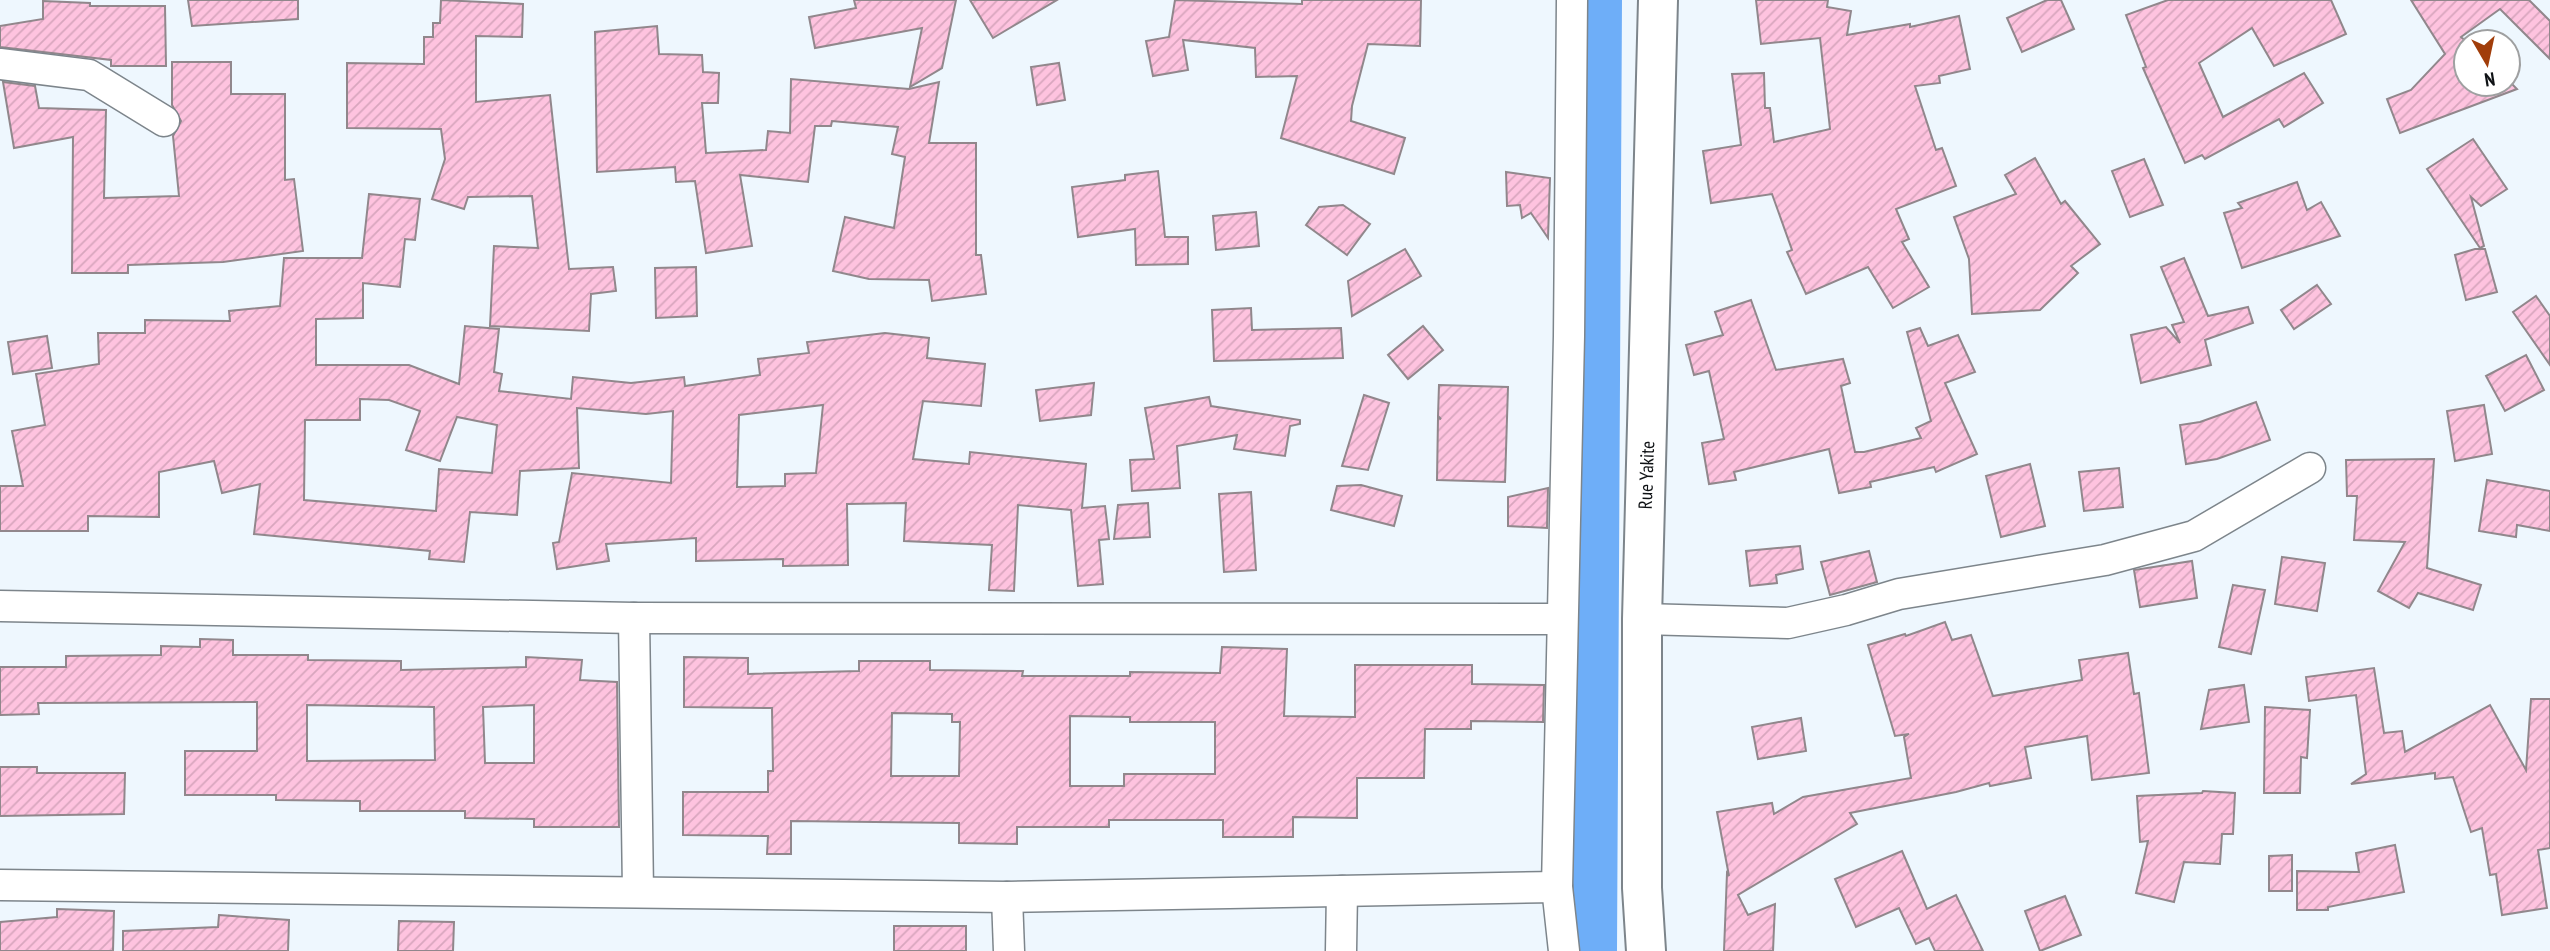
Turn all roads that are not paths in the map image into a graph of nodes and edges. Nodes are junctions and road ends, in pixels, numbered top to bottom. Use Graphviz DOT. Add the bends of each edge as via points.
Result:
graph roads {
  1 [pos="1572,0"];
  2 [pos="1658,0"];
  3 [pos="0,64"];
  4 [pos="164,121"];
  5 [pos="2310,467"];
  6 [pos="0,606"];
  7 [pos="634,618"];
  8 [pos="1561,619"];
  9 [pos="1642,619"];
  10 [pos="0,885"];
  11 [pos="1557,887"];
  12 [pos="638,891"];
  13 [pos="1342,891"];
  14 [pos="1007,897"];
  15 [pos="1009,951"];
  16 [pos="1341,951"];
  17 [pos="1564,951"];
  18 [pos="1646,951"];
  1 -- 8 [label="street"];
  2 -- 9 [label="main road, Rue Yakite"];
  3 -- 4 [label="street" via="89,75"];
  5 -- 9 [label="street" via="2194,536 2105,560 1899,594 1788,623"];
  6 -- 7 [label="street"];
  7 -- 8 [label="street"];
  7 -- 12 [label="street"];
  8 -- 11 [label="street"];
  9 -- 18 [label="main road, Rue Yakite"];
  10 -- 12 [label="street"];
  11 -- 13 [label="street"];
  11 -- 17 [label="street"];
  12 -- 14 [label="street"];
  13 -- 14 [label="street"];
  13 -- 16 [label="street"];
  14 -- 15 [label="street"];
}
